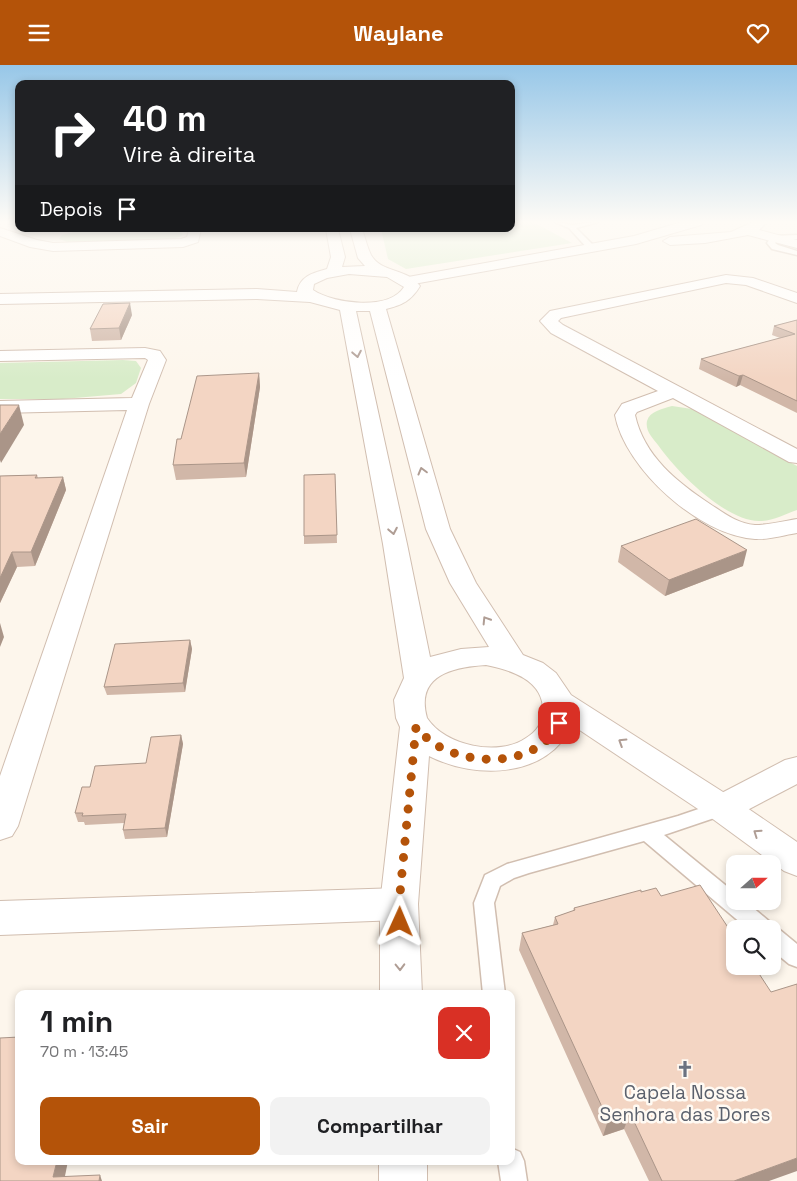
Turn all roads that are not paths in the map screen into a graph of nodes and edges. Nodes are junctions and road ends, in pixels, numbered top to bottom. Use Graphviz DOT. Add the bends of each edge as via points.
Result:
graph roads {
  1 [pos="327,274"];
  2 [pos="389,274"];
  3 [pos="447,274"];
  4 [pos="408,281"];
  5 [pos="309,290"];
  6 [pos="0,292"];
  7 [pos="797,298"];
  8 [pos="0,299"];
  9 [pos="377,305"];
  10 [pos="347,307"];
  11 [pos="0,356"];
  12 [pos="675,391"];
  13 [pos="139,404"];
  14 [pos="0,407"];
  15 [pos="797,457"];
  16 [pos="797,525"];
  17 [pos="512,661"];
  18 [pos="419,678"];
  19 [pos="559,702"];
  20 [pos="416,727"];
  21 [pos="797,769"];
  22 [pos="722,808"];
  23 [pos="0,826"];
  24 [pos="648,833"];
  25 [pos="797,861"];
  26 [pos="399,904"];
  27 [pos="0,918"];
  28 [pos="752,920"];
  29 [pos="781,944"];
  30 [pos="797,957"];
  31 [pos="401,990"];
  32 [pos="494,990"];
  33 [pos="403,1165"];
  34 [pos="512,1165"];
  35 [pos="403,1181"];
  36 [pos="514,1181"];
  1 -- 5 [label="street" via="318,277"];
  2 -- 4 [label="street"];
  3 -- 4 [label="street"];
  4 -- 9 [label="street" via="412,286 411,292 404,298"];
  5 -- 6 [label="street" via="243,287"];
  5 -- 8 [label="street" via="262,294"];
  5 -- 10 [label="street" via="326,303"];
  7 -- 12 [label="street" via="748,281 726,279 556,314 548,321 556,329"];
  9 -- 10 [label="street"];
  17 -- 9 [label="street, one-way" via="463,583 438,529"];
  10 -- 18 [label="street, one-way"];
  11 -- 13 [label="street" via="151,354 157,360"];
  12 -- 15 [label="street"];
  12 -- 16 [label="street" via="629,408 625,415 626,425 643,457 673,490 721,522 739,529 756,532"];
  13 -- 14 [label="street"];
  13 -- 23 [label="street"];
  17 -- 18 [label="street" via="486,656 460,657 436,665"];
  17 -- 19 [label="street" via="534,671 550,685"];
  18 -- 20 [label="street" via="410,693 408,710"];
  19 -- 20 [label="street" via="559,723 546,741 523,755 501,759 462,756 434,744"];
  22 -- 19 [label="street, one-way"];
  20 -- 26 [label="street"];
  21 -- 22 [label="street"];
  22 -- 24 [label="lane"];
  25 -- 22 [label="street, one-way"];
  24 -- 28 [label="lane"];
  24 -- 32 [label="lane" via="529,865 492,881 484,903"];
  26 -- 27 [label="street"];
  26 -- 31 [label="street, one-way"];
  29 -- 30 [label="lane"];
  33 -- 35 [label="street"];
  34 -- 36 [label="lane"];
}
